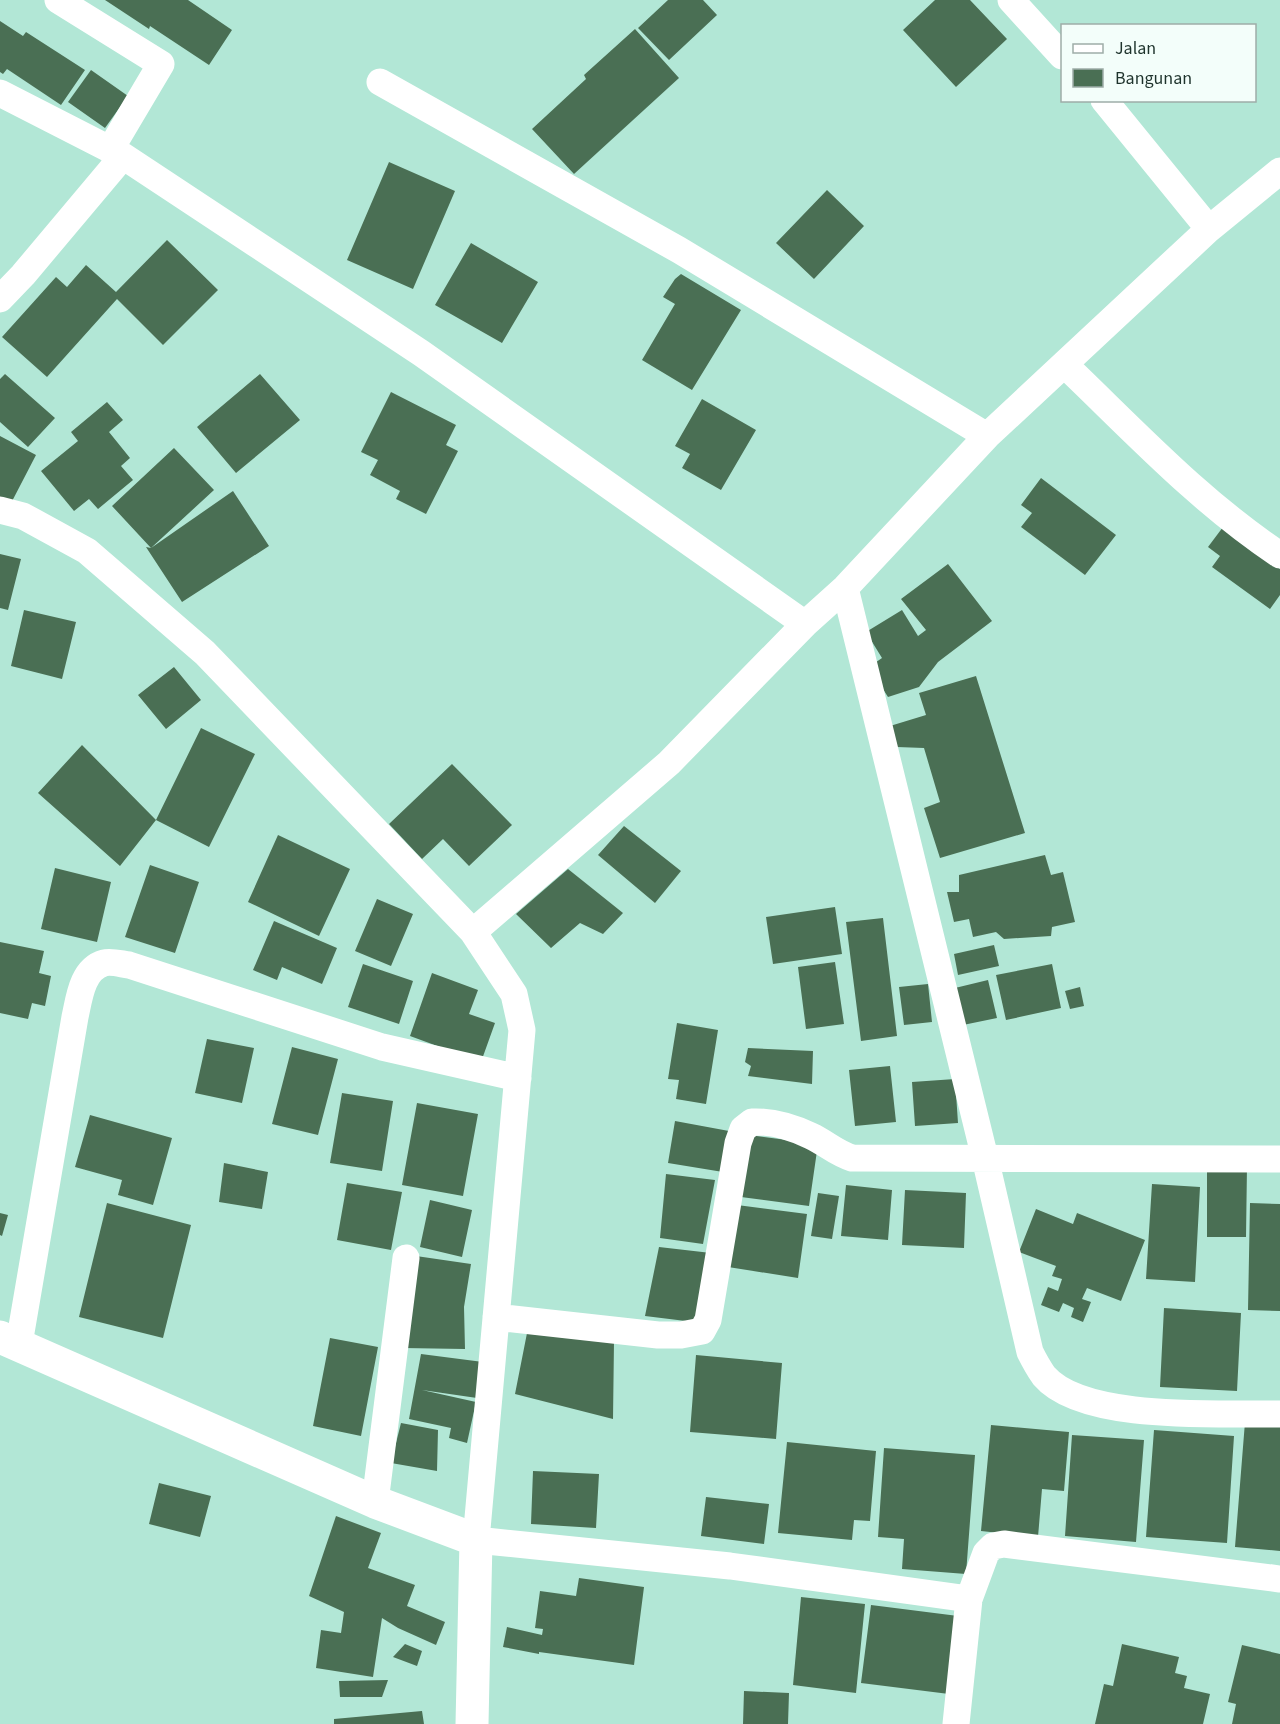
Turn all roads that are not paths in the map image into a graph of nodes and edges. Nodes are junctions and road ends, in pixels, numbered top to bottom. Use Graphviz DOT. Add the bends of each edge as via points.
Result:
graph roads {
  1 [pos="58,0"];
  2 [pos="1014,1"];
  3 [pos="1061,55"];
  4 [pos="380,82"];
  5 [pos="0,93"];
  6 [pos="1106,102"];
  7 [pos="116,153"];
  8 [pos="1280,171"];
  9 [pos="1209,229"];
  10 [pos="0,299"];
  11 [pos="1065,365"];
  12 [pos="987,436"];
  13 [pos="0,510"];
  14 [pos="1280,555"];
  15 [pos="845,588"];
  16 [pos="805,624"];
  17 [pos="473,932"];
  18 [pos="518,1078"];
  19 [pos="985,1158"];
  20 [pos="1280,1159"];
  21 [pos="405,1258"];
  22 [pos="496,1317"];
  23 [pos="9,1341"];
  24 [pos="1280,1414"];
  25 [pos="375,1502"];
  26 [pos="476,1540"];
  27 [pos="1280,1579"];
  28 [pos="969,1599"];
  29 [pos="472,1724"];
  30 [pos="956,1724"];
  1 -- 7 [label="street" via="162,64"];
  2 -- 3 [label="street"];
  4 -- 12 [label="street" via="679,250"];
  5 -- 7 [label="street"];
  6 -- 9 [label="street"];
  7 -- 10 [label="street" via="23,275"];
  7 -- 16 [label="street" via="421,353"];
  8 -- 9 [label="street"];
  9 -- 11 [label="street"];
  11 -- 12 [label="street"];
  11 -- 14 [label="street" via="1198,492"];
  12 -- 15 [label="street"];
  13 -- 17 [label="street" via="22,516 87,551 205,653"];
  15 -- 16 [label="street"];
  15 -- 19 [label="street"];
  16 -- 17 [label="street" via="669,763"];
  17 -- 18 [label="street" via="514,994 520,1012"];
  18 -- 22 [label="street"];
  18 -- 23 [label="street" via="382,1047 129,965 105,962 88,975 81,988"];
  19 -- 20 [label="street"];
  19 -- 22 [label="street" via="852,1158 775,1122 752,1122 743,1129 738,1143 708,1320 702,1331 658,1335"];
  19 -- 24 [label="street" via="1030,1352 1045,1377 1071,1395 1143,1412"];
  21 -- 25 [label="street"];
  22 -- 26 [label="street"];
  23 -- 25 [label="street"];
  25 -- 26 [label="street"];
  26 -- 28 [label="street" via="730,1566"];
  26 -- 29 [label="street"];
  27 -- 28 [label="street" via="1004,1544 993,1546 987,1553"];
  28 -- 30 [label="street"];
}
